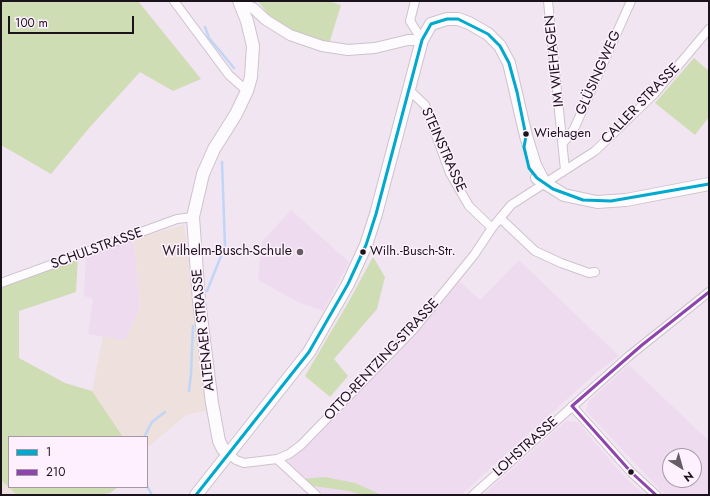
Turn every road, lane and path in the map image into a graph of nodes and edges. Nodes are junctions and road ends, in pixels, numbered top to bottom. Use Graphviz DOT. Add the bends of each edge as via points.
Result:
graph roads {
  1 [pos="174,1"];
  2 [pos="239,1"];
  3 [pos="415,1"];
  4 [pos="548,1"];
  5 [pos="631,1"];
  6 [pos="709,29"];
  7 [pos="422,40"];
  8 [pos="409,90"];
  9 [pos="247,91"];
  10 [pos="563,143"];
  11 [pos="565,170"];
  12 [pos="544,182"];
  13 [pos="709,184"];
  14 [pos="193,217"];
  15 [pos="500,218"];
  16 [pos="492,228"];
  17 [pos="595,272"];
  18 [pos="1,283"];
  19 [pos="709,292"];
  20 [pos="572,406"];
  21 [pos="229,454"];
  22 [pos="277,459"];
  23 [pos="196,495"];
  24 [pos="316,495"];
  25 [pos="473,495"];
  26 [pos="656,495"];
  1 -- 9 [label="street" via="229,75"];
  2 -- 7 [label="street" via="290,35 322,46 348,50"];
  2 -- 9 [label="main road, ALTENAER STRASSE" via="247,21 253,52"];
  3 -- 7 [label="street" via="410,21"];
  4 -- 10 [label="street, IM WIEHAGEN"];
  5 -- 10 [label="street, GLÜSINGWEG" via="574,129"];
  6 -- 11 [label="street, CALLER STRASSE" via="650,98 595,151"];
  7 -- 8 [label="main road"];
  7 -- 12 [label="main road" via="431,24 446,18 469,23 488,34 500,46 508,63 535,165"];
  8 -- 16 [label="street, STEINSTRASSE" via="424,105 450,173 469,206"];
  8 -- 21 [label="main road" via="376,214 366,245 348,284 309,352"];
  9 -- 14 [label="main road, ALTENAER STRASSE" via="203,174"];
  10 -- 11 [label="street, IM WIEHAGEN"];
  11 -- 12 [label="street, CALLER STRASSE"];
  12 -- 13 [label="main road" via="564,194 597,202 626,200"];
  12 -- 15 [label="street, OTTO-RENTZING-STRASSE" via="511,205"];
  14 -- 18 [label="street, SCHULSTRASSE" via="177,219"];
  14 -- 21 [label="main road, ALTENAER STRASSE" via="199,301 212,403 219,442"];
  15 -- 16 [label="street, OTTO-RENTZING-STRASSE"];
  15 -- 17 [label="street" via="534,251 589,273"];
  16 -- 22 [label="street, OTTO-RENTZING-STRASSE" via="474,255 413,330 301,445"];
  19 -- 20 [label="street, LOHSTRASSE" via="642,345"];
  20 -- 25 [label="street, LOHSTRASSE"];
  20 -- 26 [label="street" via="631,472"];
  21 -- 22 [label="street" via="244,463"];
  21 -- 23 [label="main road"];
  22 -- 24 [label="street"];
}
